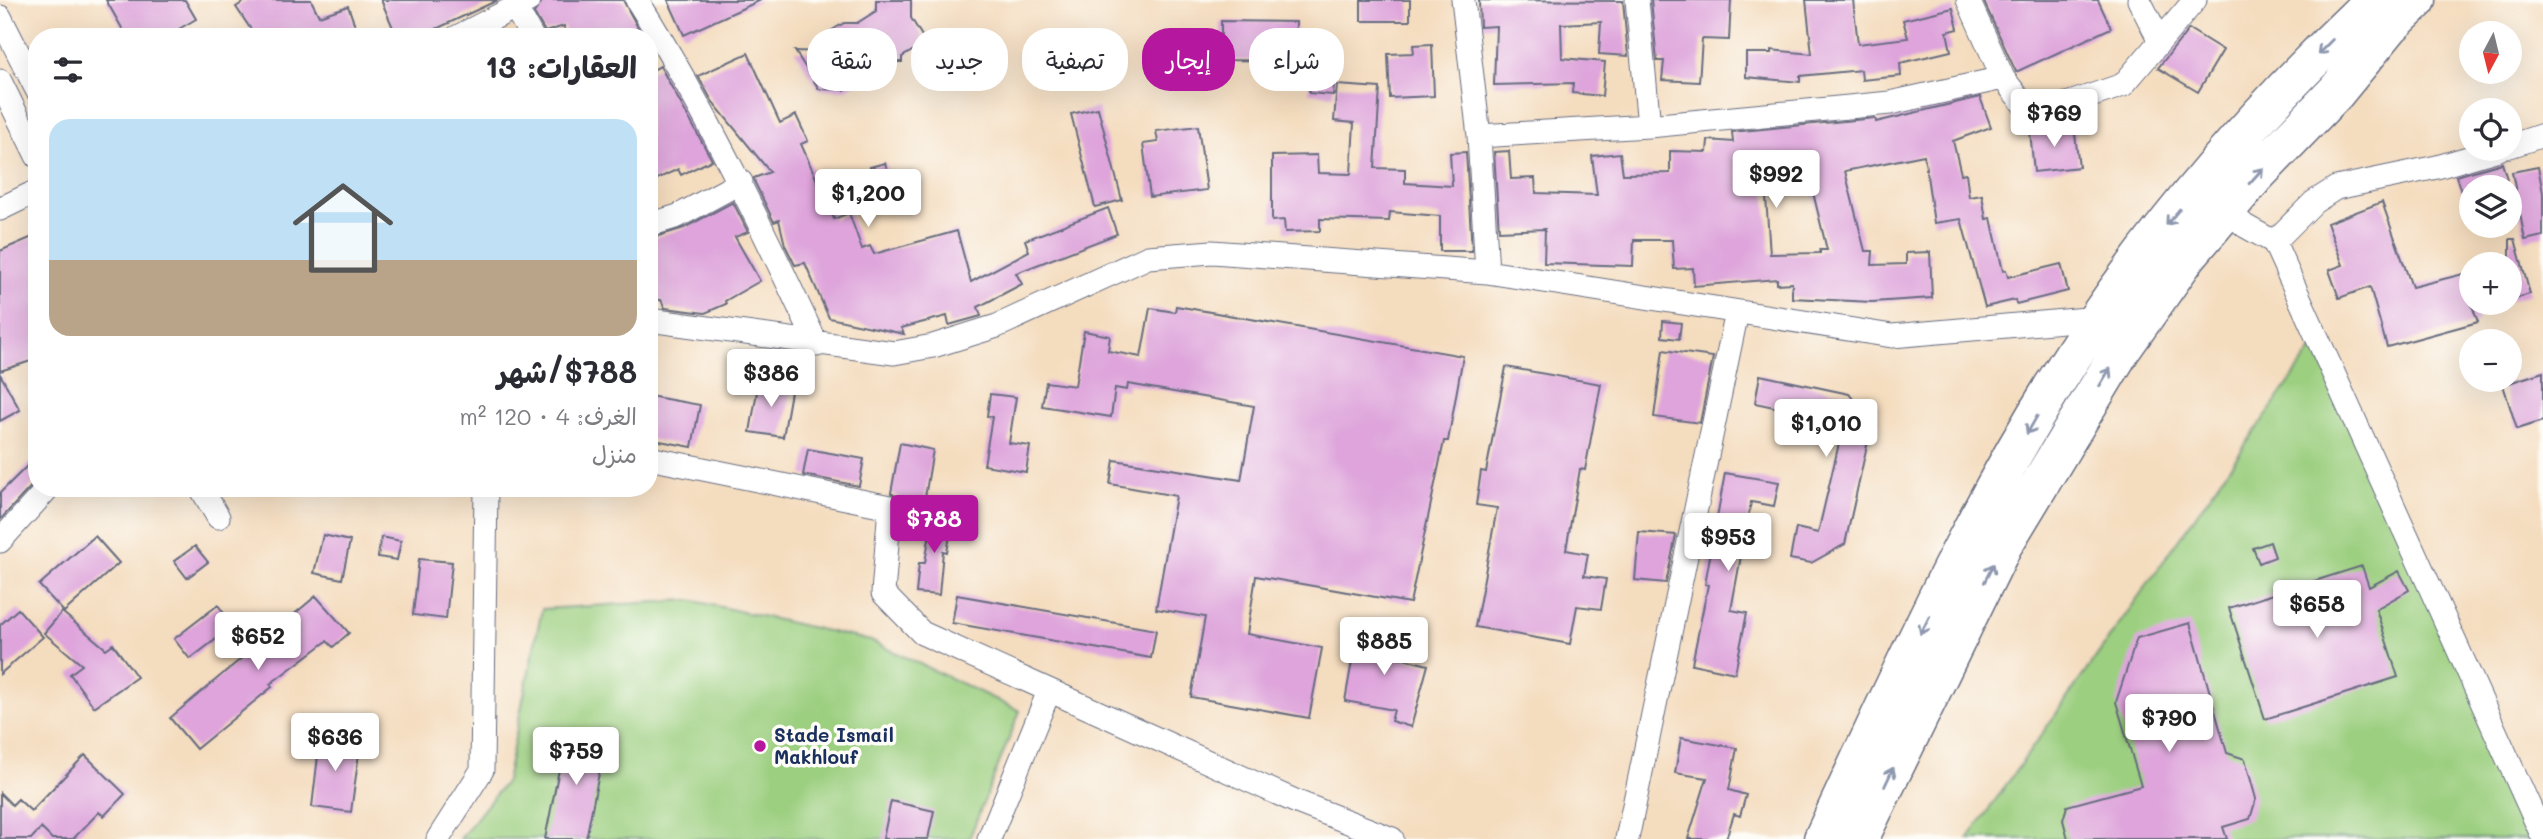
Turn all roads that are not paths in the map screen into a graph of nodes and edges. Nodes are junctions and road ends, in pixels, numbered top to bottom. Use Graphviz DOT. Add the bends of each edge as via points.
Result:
graph roads {
  1 [pos="637,0"];
  2 [pos="1463,0"];
  3 [pos="1637,0"];
  4 [pos="1968,0"];
  5 [pos="2139,0"];
  6 [pos="2195,0"];
  7 [pos="2374,0"];
  8 [pos="2417,0"];
  9 [pos="522,3"];
  10 [pos="0,17"];
  11 [pos="474,28"];
  12 [pos="529,28"];
  13 [pos="655,28"];
  14 [pos="658,33"];
  15 [pos="2160,41"];
  16 [pos="28,72"];
  17 [pos="2003,78"];
  18 [pos="0,81"];
  19 [pos="1649,126"];
  20 [pos="2543,135"];
  21 [pos="1479,136"];
  22 [pos="28,138"];
  23 [pos="2522,142"];
  24 [pos="2459,161"];
  25 [pos="741,182"];
  26 [pos="28,195"];
  27 [pos="0,209"];
  28 [pos="2227,210"];
  29 [pos="658,222"];
  30 [pos="2274,242"];
  31 [pos="1487,272"];
  32 [pos="1737,312"];
  33 [pos="2098,318"];
  34 [pos="658,321"];
  35 [pos="817,345"];
  36 [pos="658,460"];
  37 [pos="40,497"];
  38 [pos="206,497"];
  39 [pos="486,497"];
  40 [pos="218,517"];
  41 [pos="0,541"];
  42 [pos="1049,691"];
  43 [pos="2543,837"];
  44 [pos="438,839"];
  45 [pos="989,839"];
  46 [pos="1392,839"];
  47 [pos="1628,839"];
  48 [pos="1823,839"];
  49 [pos="1859,839"];
  1 -- 13 [label="street"];
  2 -- 21 [label="street"];
  3 -- 19 [label="street"];
  4 -- 17 [label="street"];
  5 -- 15 [label="street"];
  6 -- 15 [label="street"];
  7 -- 33 [label="highway, one-way" via="2242,135 2157,236"];
  28 -- 8 [label="highway, one-way"];
  9 -- 11 [label="street"];
  9 -- 12 [label="street"];
  10 -- 16 [label="street"];
  14 -- 25 [label="street"];
  15 -- 17 [label="street" via="2123,85 2055,108 2025,106"];
  17 -- 19 [label="street" via="1890,103"];
  18 -- 22 [label="street"];
  19 -- 21 [label="street"];
  20 -- 23 [label="street"];
  21 -- 31 [label="street"];
  24 -- 30 [label="street" via="2336,188 2314,202"];
  25 -- 29 [label="street"];
  25 -- 35 [label="street"];
  26 -- 27 [label="street"];
  28 -- 30 [label="street"];
  49 -- 28 [label="highway, one-way" via="2003,545 2121,351 2188,256"];
  30 -- 43 [label="street"];
  31 -- 32 [label="street"];
  31 -- 35 [label="street" via="1212,252 1148,257 997,326 933,346 894,353"];
  32 -- 33 [label="street" via="1892,336"];
  32 -- 47 [label="street"];
  33 -- 48 [label="highway, one-way" via="1979,518"];
  34 -- 35 [label="street"];
  36 -- 42 [label="street" via="890,507 883,593 922,633"];
  37 -- 41 [label="street"];
  38 -- 40 [label="street"];
  39 -- 44 [label="street" via="482,770"];
  42 -- 45 [label="street"];
  42 -- 46 [label="street" via="1297,802"];
}
